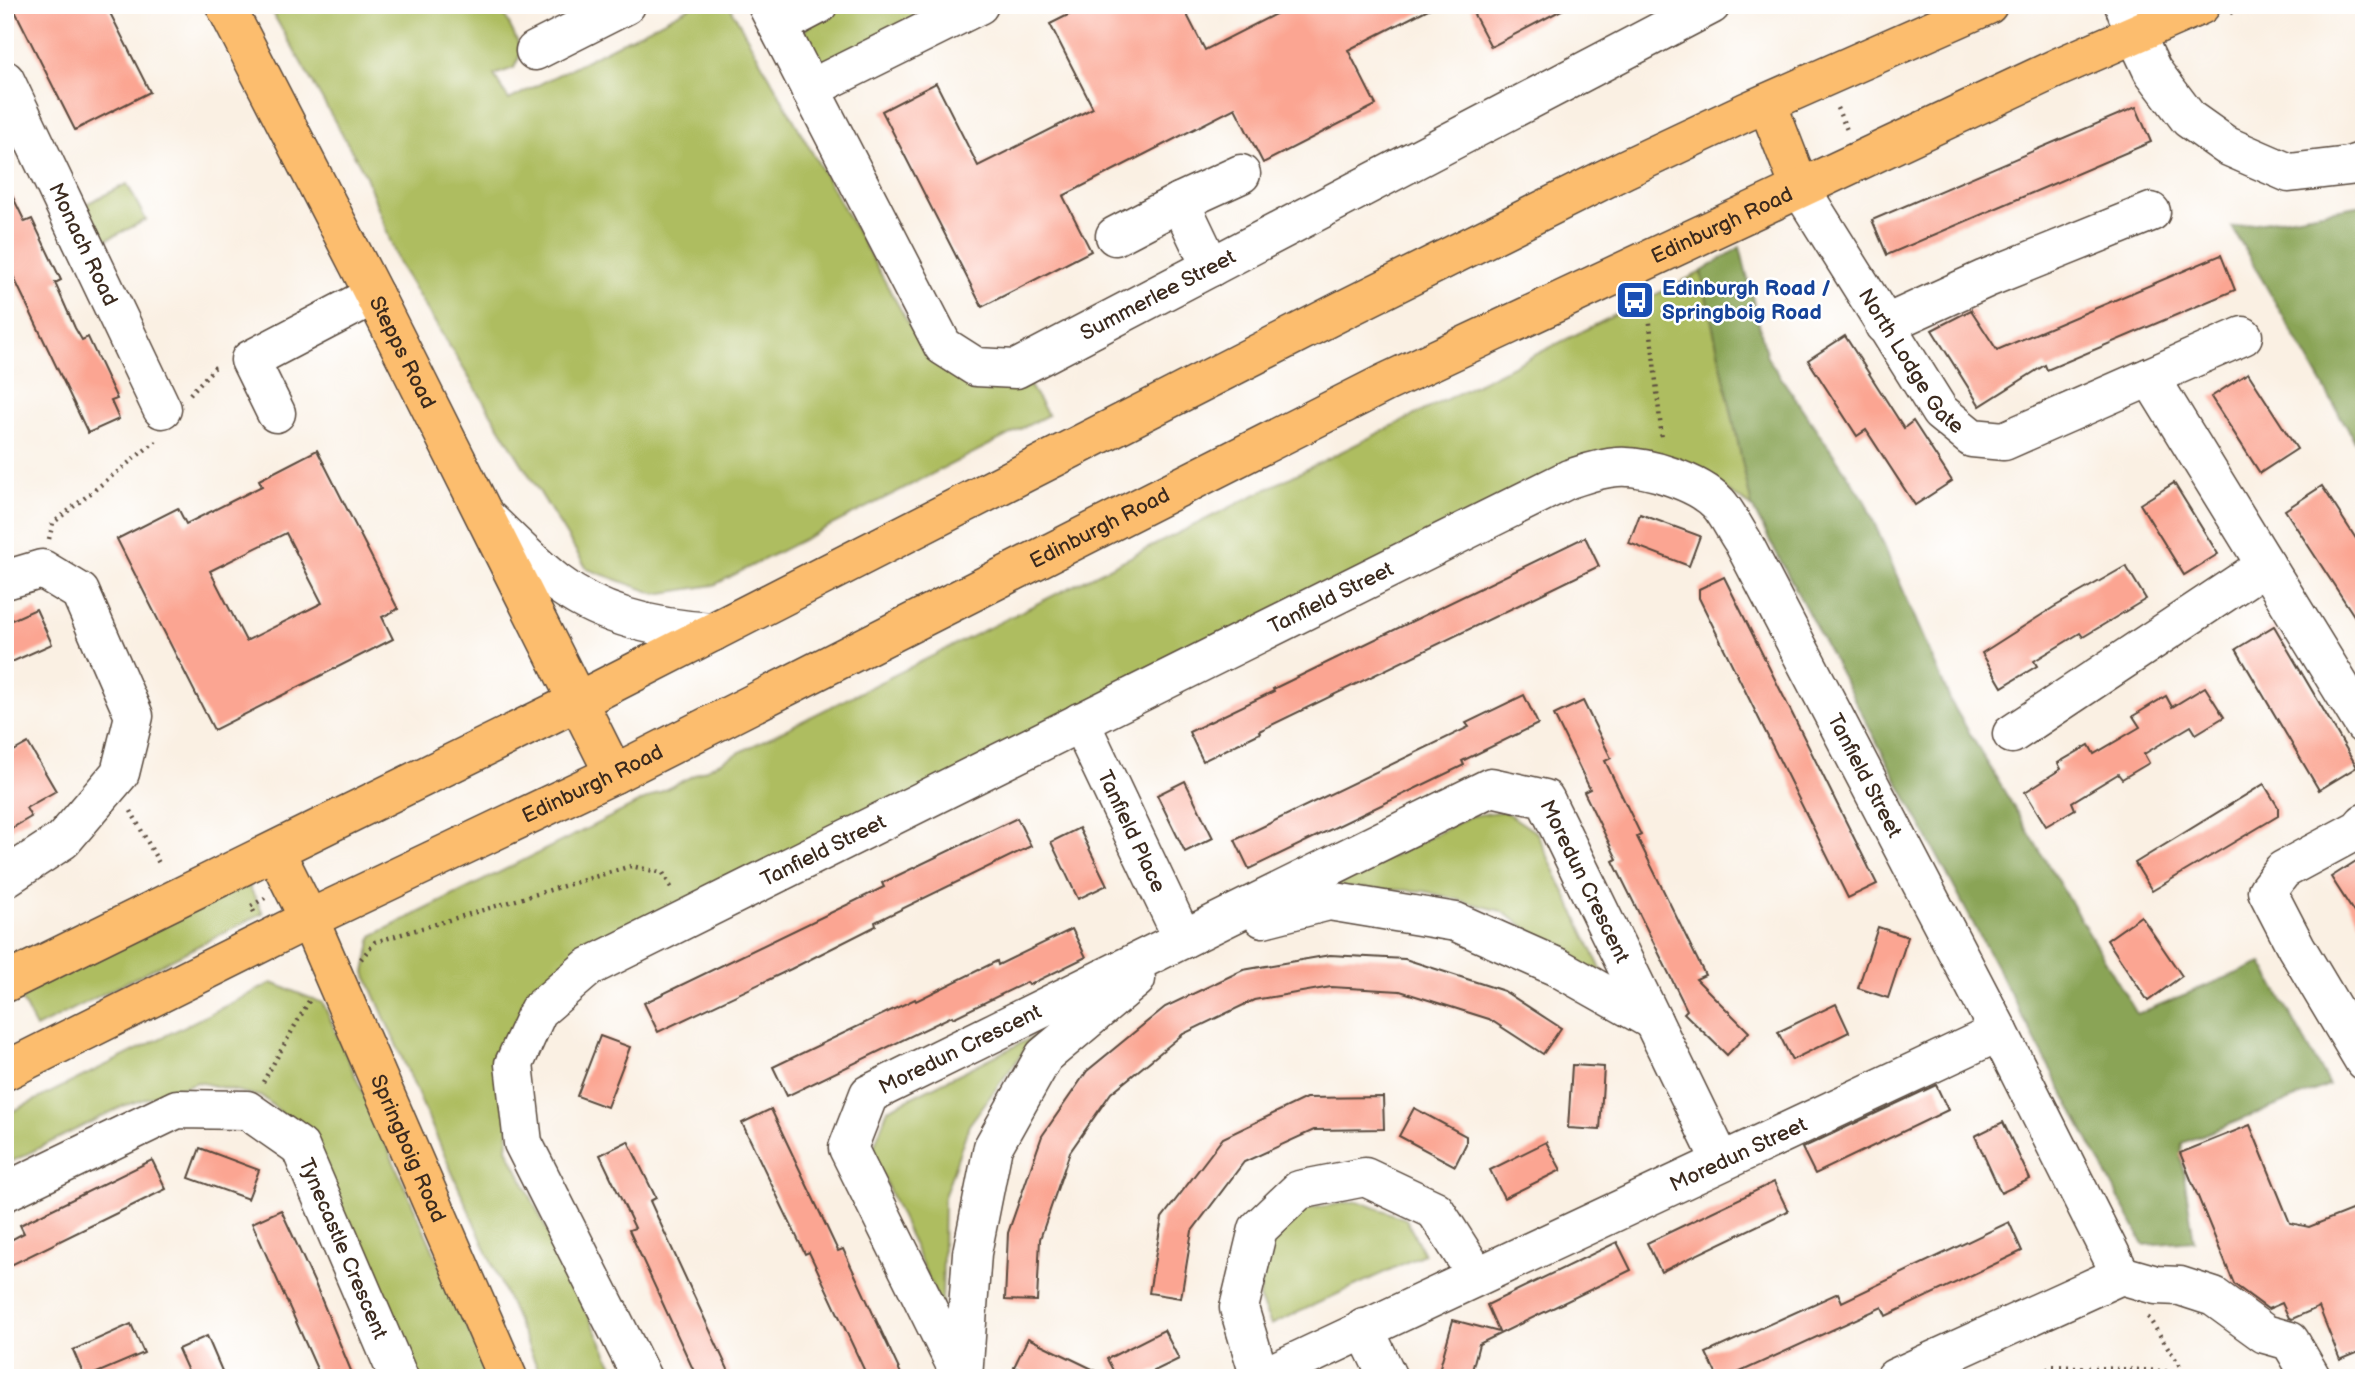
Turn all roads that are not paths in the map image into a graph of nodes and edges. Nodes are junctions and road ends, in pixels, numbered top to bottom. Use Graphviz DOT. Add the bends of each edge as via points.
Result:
graph roads {
  1 [pos="225,5"];
  2 [pos="626,5"];
  3 [pos="818,5"];
  4 [pos="979,5"];
  5 [pos="1712,5"];
  6 [pos="1988,5"];
  7 [pos="2201,5"];
  8 [pos="772,16"];
  9 [pos="2130,20"];
  10 [pos="535,51"];
  11 [pos="5,80"];
  12 [pos="810,89"];
  13 [pos="1767,103"];
  14 [pos="2364,161"];
  15 [pos="1241,174"];
  16 [pos="1800,188"];
  17 [pos="1180,202"];
  18 [pos="2151,212"];
  19 [pos="1115,236"];
  20 [pos="1211,267"];
  21 [pos="374,295"];
  22 [pos="1884,325"];
  23 [pos="2243,336"];
  24 [pos="2150,377"];
  25 [pos="162,410"];
  26 [pos="276,413"];
  27 [pos="484,515"];
  28 [pos="2266,565"];
  29 [pos="5,580"];
  30 [pos="713,632"];
  31 [pos="578,701"];
  32 [pos="1080,722"];
  33 [pos="2364,725"];
  34 [pos="2012,734"];
  35 [pos="614,774"];
  36 [pos="2364,824"];
  37 [pos="275,851"];
  38 [pos="5,877"];
  39 [pos="309,919"];
  40 [pos="1183,939"];
  41 [pos="5,983"];
  42 [pos="1653,1021"];
  43 [pos="1999,1032"];
  44 [pos="2364,1061"];
  45 [pos="5,1071"];
  46 [pos="1721,1161"];
  47 [pos="5,1192"];
  48 [pos="2121,1275"];
  49 [pos="1477,1276"];
  50 [pos="1364,1328"];
  51 [pos="2311,1377"];
  52 [pos="399,1378"];
  53 [pos="508,1378"];
  54 [pos="642,1378"];
  55 [pos="962,1378"];
  56 [pos="1261,1378"];
  57 [pos="1388,1378"];
  58 [pos="1895,1378"];
  1 -- 21 [label="main road, Stepps Road"];
  2 -- 10 [label="street"];
  3 -- 8 [label="street"];
  4 -- 12 [label="street"];
  5 -- 20 [label="street, Summerlee Street"];
  6 -- 13 [label="main road"];
  7 -- 9 [label="main road, Edinburgh Road"];
  8 -- 12 [label="street, Summerlee Street"];
  9 -- 14 [label="street" via="2152,70 2189,119 2227,146 2289,173"];
  9 -- 16 [label="main road, Edinburgh Road" via="2059,67"];
  11 -- 25 [label="street, Monach Road"];
  12 -- 20 [label="street, Summerlee Street" via="943,346 976,367 1016,369"];
  13 -- 16 [label="main road"];
  13 -- 30 [label="main road" via="1625,169"];
  15 -- 17 [label="street"];
  16 -- 22 [label="street, North Lodge Gate"];
  16 -- 35 [label="main road, Edinburgh Road" via="1385,383"];
  17 -- 19 [label="street"];
  17 -- 20 [label="street"];
  18 -- 22 [label="street"];
  21 -- 26 [label="street" via="250,360"];
  21 -- 27 [label="main road, Stepps Road"];
  22 -- 24 [label="street, North Lodge Gate" via="1940,412 1972,438 2004,441"];
  23 -- 24 [label="street, North Lodge Gate"];
  24 -- 28 [label="street"];
  27 -- 30 [label="street" via="556,583 590,604 634,621"];
  27 -- 31 [label="main road, Stepps Road"];
  28 -- 33 [label="street"];
  28 -- 34 [label="street"];
  29 -- 38 [label="street" via="42,569 80,592 134,716 120,773 63,840"];
  30 -- 31 [label="main road"];
  31 -- 35 [label="main road, Stepps Road"];
  31 -- 37 [label="main road"];
  32 -- 40 [label="street, Tanfield Place"];
  32 -- 43 [label="street, Tanfield Street" via="1569,479 1619,467 1658,473 1717,502 1742,540"];
  32 -- 54 [label="street, Tanfield Street" via="589,967 538,1011 513,1064 523,1143"];
  35 -- 39 [label="main road, Edinburgh Road"];
  36 -- 44 [label="street" via="2283,870 2267,891"];
  37 -- 39 [label="main road, Springboig Road"];
  37 -- 41 [label="main road"];
  39 -- 45 [label="main road, Edinburgh Road"];
  39 -- 53 [label="main road, Springboig Road"];
  40 -- 42 [label="street, Moredun Crescent" via="1329,901 1456,922 1557,967"];
  40 -- 42 [label="street, Moredun Crescent" via="1491,787 1545,799"];
  40 -- 55 [label="street, Moredun Crescent" via="1044,1056 993,1147 972,1252"];
  40 -- 55 [label="street, Moredun Crescent" via="869,1094 848,1148"];
  42 -- 46 [label="street, Moredun Crescent"];
  43 -- 46 [label="street, Moredun Street"];
  43 -- 48 [label="street, Tanfield Street"];
  46 -- 49 [label="street, Moredun Street"];
  47 -- 52 [label="street, Tynecastle Crescent" via="177,1109 247,1110 300,1147"];
  48 -- 51 [label="street" via="2214,1297 2265,1334 2290,1342"];
  48 -- 58 [label="street"];
  49 -- 50 [label="street, Moredun Street"];
  49 -- 56 [label="street, Moredun Street" via="1435,1210 1365,1177 1299,1190 1258,1229 1239,1308"];
  50 -- 56 [label="street, Moredun Street"];
  50 -- 57 [label="street"];
}
